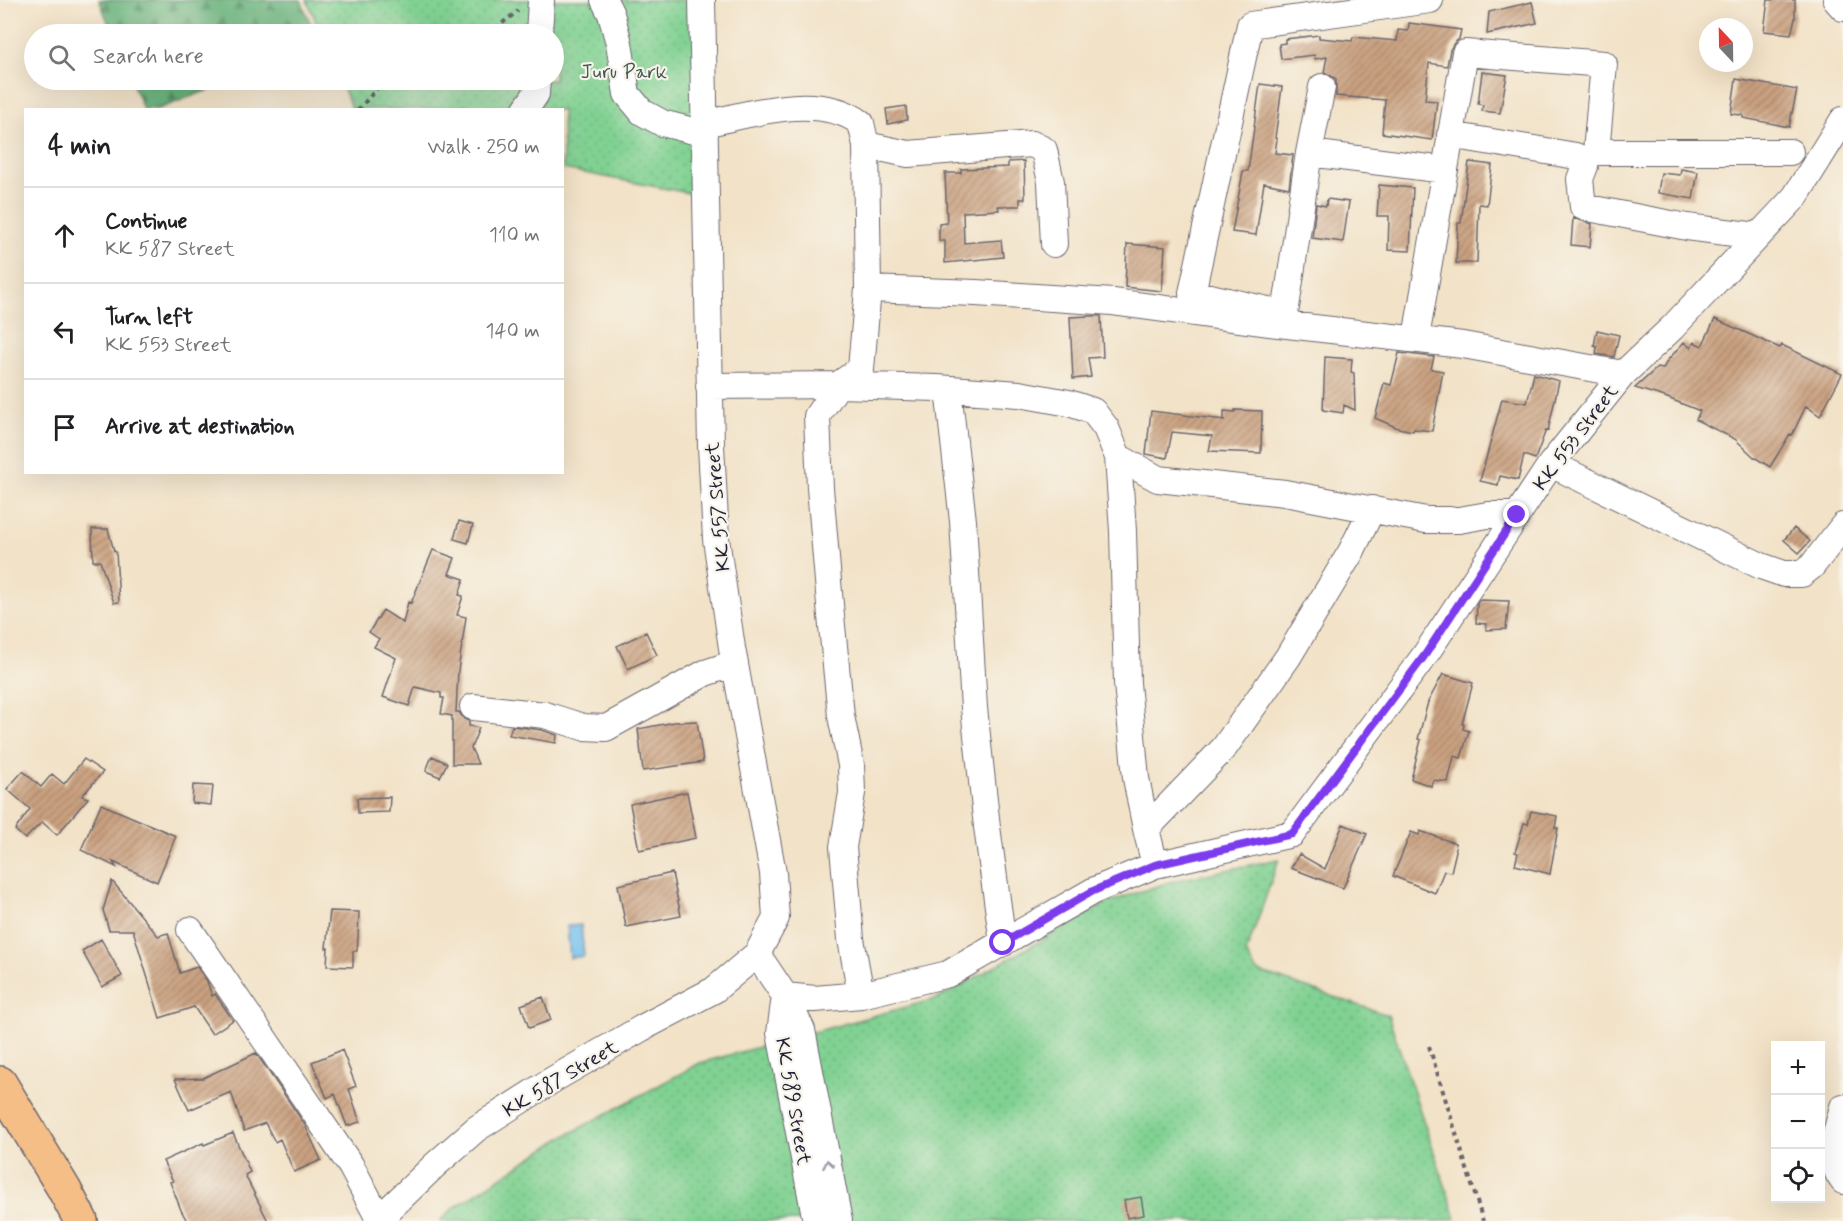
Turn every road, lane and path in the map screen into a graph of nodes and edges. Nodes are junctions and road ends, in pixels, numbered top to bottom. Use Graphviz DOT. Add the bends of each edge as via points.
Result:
graph roads {
  1 [pos="604,0"];
  2 [pos="702,0"];
  3 [pos="1430,0"];
  4 [pos="1836,0"];
  5 [pos="530,5"];
  6 [pos="1843,8"];
  7 [pos="502,24"];
  8 [pos="536,24"];
  9 [pos="1322,87"];
  10 [pos="376,90"];
  11 [pos="536,90"];
  12 [pos="360,108"];
  13 [pos="526,108"];
  14 [pos="1843,120"];
  15 [pos="705,129"];
  16 [pos="1450,135"];
  17 [pos="866,145"];
  18 [pos="1309,153"];
  19 [pos="1790,153"];
  20 [pos="1445,170"];
  21 [pos="1757,236"];
  22 [pos="1054,244"];
  23 [pos="868,289"];
  24 [pos="1418,326"];
  25 [pos="1623,374"];
  26 [pos="838,385"];
  27 [pos="709,386"];
  28 [pos="948,389"];
  29 [pos="1118,457"];
  30 [pos="1551,464"];
  31 [pos="1372,508"];
  32 [pos="1517,515"];
  33 [pos="1843,526"];
  34 [pos="735,663"];
  35 [pos="473,707"];
  36 [pos="1146,829"];
  37 [pos="1155,865"];
  38 [pos="190,930"];
  39 [pos="1003,943"];
  40 [pos="757,954"];
  41 [pos="861,995"];
  42 [pos="784,996"];
  43 [pos="1429,1046"];
  44 [pos="0,1083"];
  45 [pos="1843,1107"];
  46 [pos="1843,1181"];
  47 [pos="378,1220"];
  48 [pos="81,1221"];
  49 [pos="816,1221"];
  50 [pos="838,1221"];
  51 [pos="1483,1221"];
  1 -- 15 [label="street" via="619,43 627,94 642,112 662,123"];
  2 -- 15 [label="street, KK 557 Street"];
  3 -- 18 [label="street" via="1250,25 1192,293 1285,314"];
  4 -- 6 [label="street"];
  5 -- 7 [label="path"];
  5 -- 8 [label="street"];
  9 -- 18 [label="street"];
  10 -- 12 [label="path"];
  11 -- 13 [label="street"];
  14 -- 21 [label="street, KK 553 Street" via="1795,197"];
  15 -- 17 [label="street" via="763,110 823,107 849,114 861,123"];
  15 -- 27 [label="street, KK 557 Street"];
  16 -- 19 [label="street" via="1465,53 1604,64 1596,152"];
  16 -- 20 [label="street"];
  16 -- 21 [label="street" via="1576,156 1586,166 1580,179 1583,207"];
  17 -- 22 [label="street" via="908,154 1032,144 1044,150 1051,182"];
  17 -- 23 [label="street"];
  18 -- 20 [label="street"];
  20 -- 24 [label="street"];
  21 -- 25 [label="street, KK 553 Street" via="1672,328"];
  23 -- 25 [label="street" via="1113,302 1463,345"];
  23 -- 26 [label="street" via="861,369"];
  25 -- 30 [label="street, KK 553 Street"];
  26 -- 27 [label="street"];
  26 -- 28 [label="street"];
  26 -- 41 [label="street" via="817,416 817,428 833,638 841,716 851,765 852,793 843,847 851,939"];
  27 -- 34 [label="street, KK 557 Street" via="716,538"];
  28 -- 29 [label="street" via="1019,394 1093,411 1106,428"];
  28 -- 39 [label="street" via="963,521 974,708"];
  29 -- 31 [label="street" via="1158,479 1285,493"];
  29 -- 36 [label="street" via="1127,683 1136,778"];
  30 -- 32 [label="street, KK 553 Street"];
  30 -- 33 [label="street" via="1784,574 1802,574 1812,566"];
  31 -- 32 [label="street" via="1426,520"];
  31 -- 36 [label="street" via="1351,552 1275,675 1224,748"];
  32 -- 37 [label="street, KK 553 Street" via="1425,655 1292,834"];
  34 -- 35 [label="street" via="705,673 606,728 583,727 545,715"];
  34 -- 40 [label="street, KK 557 Street" via="773,873 776,918"];
  36 -- 37 [label="street"];
  37 -- 39 [label="street" via="1093,891"];
  38 -- 47 [label="street" via="351,1166"];
  39 -- 41 [label="street" via="948,974"];
  40 -- 42 [label="street"];
  40 -- 47 [label="street, KK 587 Street" via="714,990 554,1079 476,1129"];
  41 -- 42 [label="street" via="815,999"];
  42 -- 49 [label="street, KK 589 Street" via="780,1033"];
  50 -- 42 [label="street, KK 589 Street, one-way" via="802,1030"];
  43 -- 51 [label="path"];
  44 -- 48 [label="main road"];
  45 -- 46 [label="street" via="1833,1153 1837,1174"];
}
